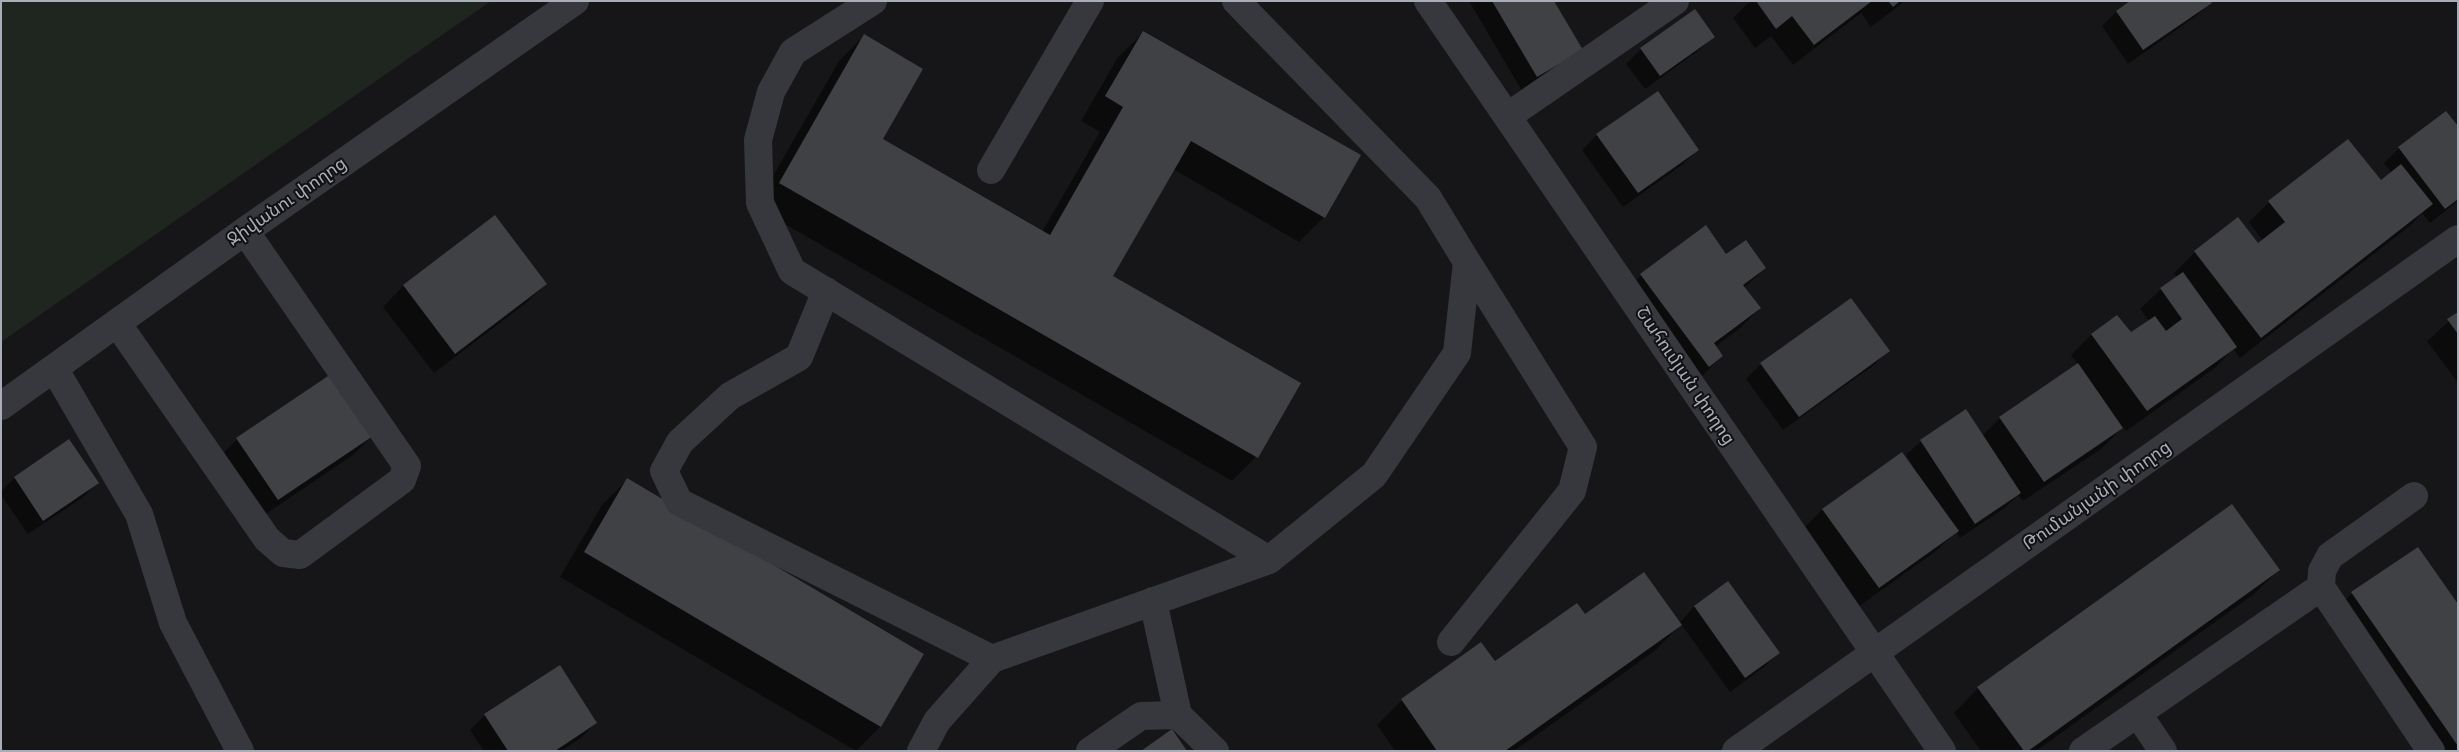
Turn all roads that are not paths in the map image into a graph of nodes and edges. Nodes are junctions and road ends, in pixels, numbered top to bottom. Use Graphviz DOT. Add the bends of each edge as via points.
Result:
graph roads {
  1 [pos="575,1"];
  2 [pos="873,1"];
  3 [pos="1090,1"];
  4 [pos="1236,1"];
  5 [pos="1428,1"];
  6 [pos="1674,1"];
  7 [pos="1508,116"];
  8 [pos="991,170"];
  9 [pos="245,231"];
  10 [pos="2458,239"];
  11 [pos="1467,262"];
  12 [pos="826,291"];
  13 [pos="117,323"];
  14 [pos="54,368"];
  15 [pos="1,406"];
  16 [pos="2414,496"];
  17 [pos="1269,560"];
  18 [pos="2321,587"];
  19 [pos="1154,601"];
  20 [pos="1451,642"];
  21 [pos="1875,654"];
  22 [pos="992,659"];
  23 [pos="2138,714"];
  24 [pos="1178,715"];
  25 [pos="240,751"];
  26 [pos="921,751"];
  27 [pos="1090,751"];
  28 [pos="1215,751"];
  29 [pos="1736,751"];
  30 [pos="1942,751"];
  31 [pos="2083,751"];
  32 [pos="2163,751"];
  33 [pos="2432,751"];
  1 -- 9 [label="street, Ջիվանու փողոց"];
  2 -- 12 [label="street" via="793,52 771,92 758,140 760,204 792,270"];
  3 -- 8 [label="street"];
  4 -- 11 [label="street" via="1428,198"];
  5 -- 7 [label="street, Շահումյան փողոց"];
  6 -- 7 [label="street"];
  7 -- 21 [label="street, Շահումյան փողոց"];
  9 -- 13 [label="street, Ջիվանու փողոց"];
  9 -- 13 [label="street" via="408,466 402,480 300,555 282,553 267,539"];
  10 -- 21 [label="street, Թումանյանի փողոց"];
  11 -- 17 [label="street" via="1457,352 1374,475"];
  11 -- 20 [label="street" via="1583,446 1572,491"];
  12 -- 17 [label="street"];
  12 -- 22 [label="street" via="799,357 730,396 680,442 664,471 678,502"];
  13 -- 14 [label="street, Ջիվանու փողոց"];
  14 -- 15 [label="street, Ջիվանու փողոց"];
  14 -- 25 [label="street" via="139,514 173,623"];
  16 -- 18 [label="street" via="2330,556 2322,571"];
  17 -- 19 [label="street"];
  18 -- 23 [label="street"];
  18 -- 33 [label="street"];
  19 -- 22 [label="street"];
  19 -- 24 [label="street"];
  21 -- 29 [label="street, Թումանյանի փողոց"];
  21 -- 30 [label="street, Շահումյան փողոց"];
  22 -- 26 [label="street" via="937,721"];
  23 -- 31 [label="street"];
  23 -- 32 [label="street"];
  24 -- 27 [label="street" via="1141,716"];
  24 -- 28 [label="street"];
}
